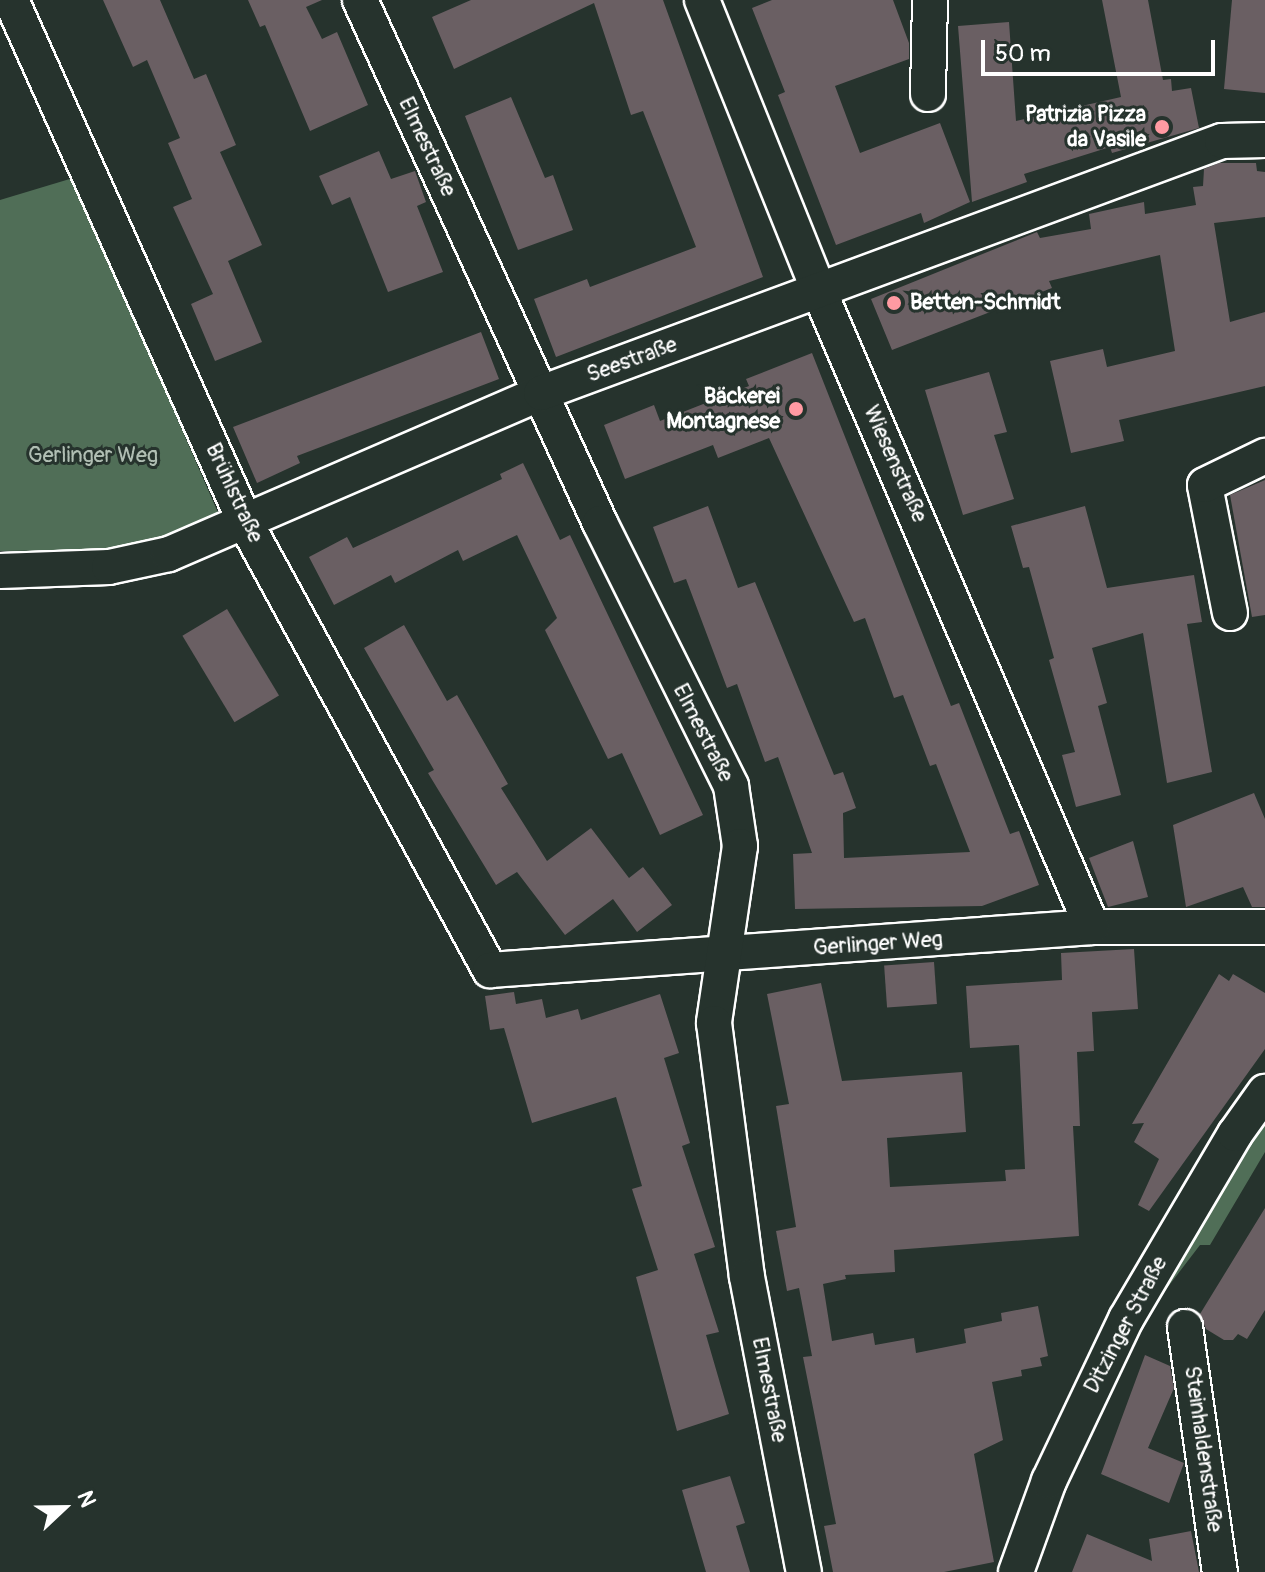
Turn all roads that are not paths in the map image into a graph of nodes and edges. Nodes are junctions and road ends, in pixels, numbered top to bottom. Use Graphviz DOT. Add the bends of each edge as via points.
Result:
graph roads {
  1 [pos="11,0"];
  2 [pos="360,0"];
  3 [pos="702,0"];
  4 [pos="930,0"];
  5 [pos="928,94"];
  6 [pos="1265,140"];
  7 [pos="819,291"];
  8 [pos="541,393"];
  9 [pos="1265,456"];
  10 [pos="245,522"];
  11 [pos="0,571"];
  12 [pos="1230,613"];
  13 [pos="1092,927"];
  14 [pos="1265,927"];
  15 [pos="723,953"];
  16 [pos="490,970"];
  17 [pos="1265,1092"];
  18 [pos="1185,1327"];
  19 [pos="804,1572"];
  20 [pos="1016,1572"];
  21 [pos="1220,1572"];
  1 -- 10 [label="street, Brühlstraße"];
  2 -- 8 [label="street, Elmestraße"];
  3 -- 7 [label="street, Wiesenstraße"];
  4 -- 5 [label="street"];
  6 -- 7 [label="street, Seestraße" via="1222,141"];
  7 -- 8 [label="street, Seestraße"];
  7 -- 13 [label="street, Wiesenstraße"];
  8 -- 10 [label="street, Seestraße"];
  8 -- 15 [label="street, Elmestraße" via="665,659 731,786 740,846"];
  9 -- 12 [label="street" via="1205,485"];
  10 -- 11 [label="street, Seestraße" via="169,554 109,567"];
  10 -- 16 [label="street, Brühlstraße"];
  13 -- 14 [label="street, Gerlinger Weg"];
  13 -- 15 [label="street, Gerlinger Weg"];
  15 -- 16 [label="street, Gerlinger Weg"];
  15 -- 19 [label="street, Elmestraße" via="714,1023 747,1277"];
  17 -- 20 [label="street, Ditzinger Straße" via="1126,1319 1049,1481"];
  18 -- 21 [label="street, Steinhaldenstraße"];
}
